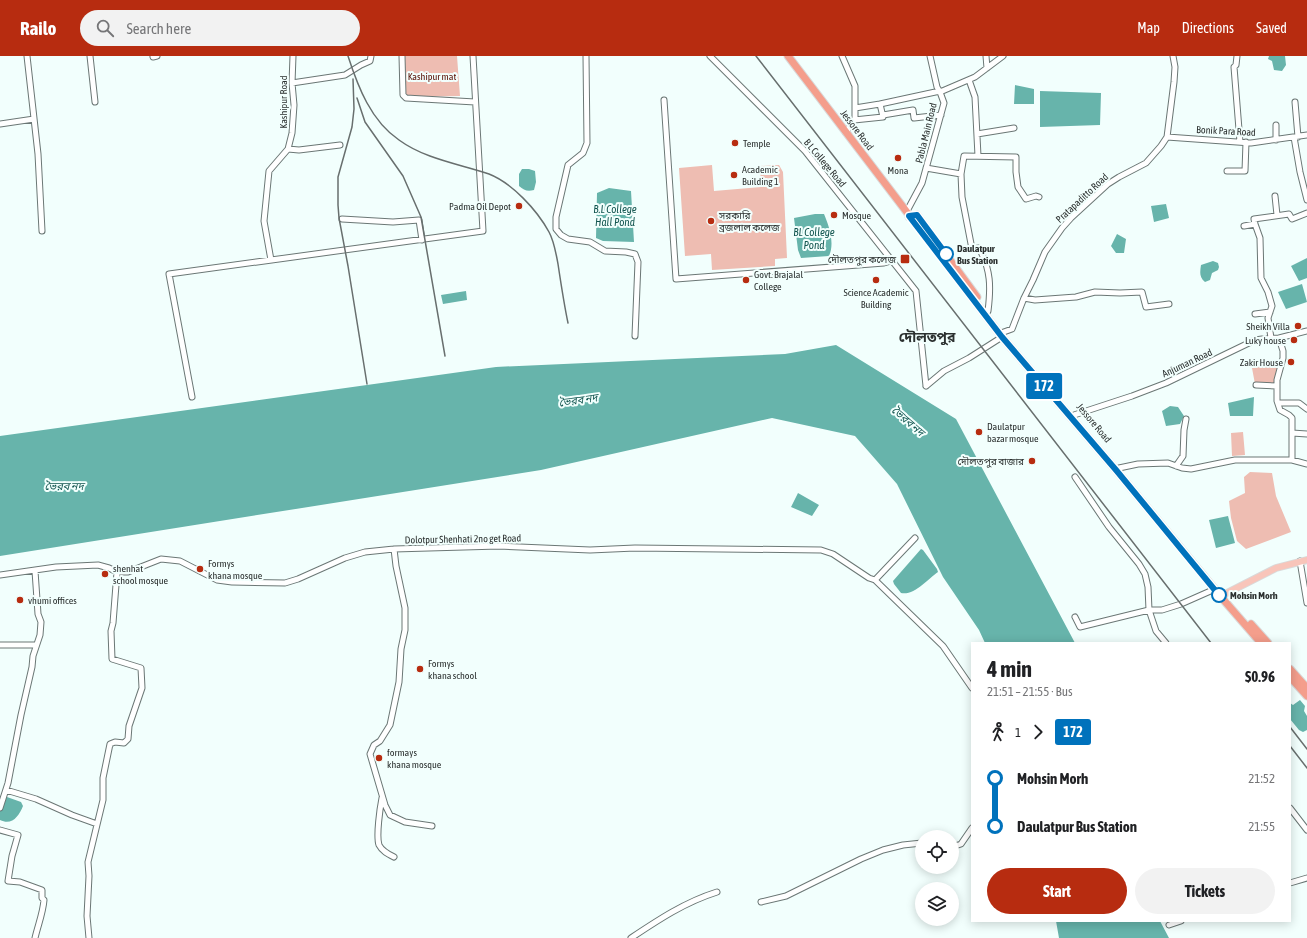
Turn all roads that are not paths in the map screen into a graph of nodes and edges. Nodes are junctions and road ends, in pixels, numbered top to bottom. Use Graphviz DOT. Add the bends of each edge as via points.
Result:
graph roads {
  1 [pos="27,56"];
  2 [pos="90,56"];
  3 [pos="293,56"];
  4 [pos="371,56"];
  5 [pos="402,56"];
  6 [pos="473,56"];
  7 [pos="586,56"];
  8 [pos="710,56"];
  9 [pos="788,56"];
  10 [pos="842,56"];
  11 [pos="930,56"];
  12 [pos="986,56"];
  13 [pos="1003,56"];
  14 [pos="1173,56"];
  15 [pos="1237,56"];
  16 [pos="988,68"];
  17 [pos="969,80"];
  18 [pos="292,83"];
  19 [pos="940,92"];
  20 [pos="664,100"];
  21 [pos="95,102"];
  22 [pos="475,102"];
  23 [pos="1295,102"];
  24 [pos="880,104"];
  25 [pos="855,108"];
  26 [pos="883,115"];
  27 [pos="941,116"];
  28 [pos="34,119"];
  29 [pos="854,120"];
  30 [pos="0,124"];
  31 [pos="1276,125"];
  32 [pos="1014,128"];
  33 [pos="846,133"];
  34 [pos="977,134"];
  35 [pos="1307,135"];
  36 [pos="1167,137"];
  37 [pos="1296,137"];
  38 [pos="1276,140"];
  39 [pos="1240,142"];
  40 [pos="1246,142"];
  41 [pos="340,145"];
  42 [pos="288,149"];
  43 [pos="978,156"];
  44 [pos="926,168"];
  45 [pos="1227,172"];
  46 [pos="961,174"];
  47 [pos="1275,196"];
  48 [pos="1039,198"];
  49 [pos="1307,200"];
  50 [pos="1307,213"];
  51 [pos="908,214"];
  52 [pos="1277,215"];
  53 [pos="342,220"];
  54 [pos="1255,224"];
  55 [pos="1244,226"];
  56 [pos="42,231"];
  57 [pos="422,240"];
  58 [pos="271,260"];
  59 [pos="891,261"];
  60 [pos="1024,298"];
  61 [pos="1168,304"];
  62 [pos="988,312"];
  63 [pos="1270,312"];
  64 [pos="1255,314"];
  65 [pos="1307,331"];
  66 [pos="1002,334"];
  67 [pos="635,336"];
  68 [pos="1271,338"];
  69 [pos="1279,338"];
  70 [pos="1256,384"];
  71 [pos="1277,386"];
  72 [pos="192,397"];
  73 [pos="1278,403"];
  74 [pos="1307,409"];
  75 [pos="1074,415"];
  76 [pos="1186,418"];
  77 [pos="1292,433"];
  78 [pos="1307,434"];
  79 [pos="1292,460"];
  80 [pos="1307,464"];
  81 [pos="1176,466"];
  82 [pos="1118,468"];
  83 [pos="1075,476"];
  84 [pos="915,538"];
  85 [pos="394,549"];
  86 [pos="1307,560"];
  87 [pos="1300,561"];
  88 [pos="35,571"];
  89 [pos="117,572"];
  90 [pos="0,575"];
  91 [pos="875,580"];
  92 [pos="1215,589"];
  93 [pos="1225,594"];
  94 [pos="1307,603"];
  95 [pos="1149,610"];
  96 [pos="1075,617"];
  97 [pos="1165,642"];
  98 [pos="1260,642"];
  99 [pos="1267,642"];
  100 [pos="0,645"];
  101 [pos="36,645"];
  102 [pos="1291,669"];
  103 [pos="1291,678"];
  104 [pos="971,687"];
  105 [pos="1307,688"];
  106 [pos="1307,696"];
  107 [pos="6,790"];
  108 [pos="382,797"];
  109 [pos="0,808"];
  110 [pos="1291,809"];
  111 [pos="97,824"];
  112 [pos="432,826"];
  113 [pos="971,829"];
  114 [pos="0,830"];
  115 [pos="1307,830"];
  116 [pos="915,844"];
  117 [pos="959,845"];
  118 [pos="394,857"];
  119 [pos="1307,878"];
  120 [pos="1291,883"];
  121 [pos="717,892"];
  122 [pos="761,902"];
  123 [pos="1179,922"];
  124 [pos="1169,926"];
  125 [pos="35,938"];
  126 [pos="89,938"];
  127 [pos="631,938"];
  1 -- 28 [label="street"];
  2 -- 21 [label="street"];
  3 -- 18 [label="street, Kashipur Road"];
  4 -- 18 [label="street" via="370,61 345,75"];
  5 -- 22 [label="street" via="403,95 406,98"];
  6 -- 22 [label="street"];
  7 -- 67 [label="street" via="587,143 583,153 568,166 556,217 556,229 561,236 590,242 605,251 635,254 638,262"];
  8 -- 59 [label="street, B L College Road" via="805,151"];
  9 -- 33 [label="highway, Jessore Road"];
  10 -- 25 [label="street" via="855,86"];
  11 -- 19 [label="street, Pabla Main Road"];
  12 -- 16 [label="street"];
  13 -- 16 [label="street"];
  14 -- 36 [label="street, Pratapaditto Road" via="1174,90"];
  15 -- 39 [label="street" via="1234,67"];
  16 -- 17 [label="street"];
  17 -- 19 [label="street"];
  17 -- 34 [label="street" via="975,97"];
  18 -- 42 [label="street, Kashipur Road" via="294,105"];
  19 -- 24 [label="street"];
  19 -- 27 [label="street, Pabla Main Road" via="944,103"];
  20 -- 59 [label="street" via="676,279"];
  22 -- 57 [label="street" via="483,231"];
  23 -- 37 [label="street"];
  24 -- 25 [label="street"];
  24 -- 26 [label="street"];
  25 -- 29 [label="street"];
  26 -- 27 [label="street" via="913,110 914,118"];
  26 -- 29 [label="street"];
  27 -- 44 [label="street, Pabla Main Road"];
  28 -- 30 [label="street"];
  28 -- 56 [label="street"];
  29 -- 33 [label="street"];
  31 -- 38 [label="street"];
  32 -- 34 [label="street"];
  33 -- 51 [label="highway, Jessore Road"];
  34 -- 43 [label="street"];
  35 -- 37 [label="street, Bonik Para Road"];
  36 -- 39 [label="street, Bonik Para Road"];
  36 -- 60 [label="street, Pratapaditto Road" via="1146,163 1108,184 1071,218 1045,252"];
  37 -- 38 [label="street, Bonik Para Road"];
  37 -- 49 [label="street" via="1300,172"];
  38 -- 40 [label="street, Bonik Para Road"];
  39 -- 40 [label="street, Bonik Para Road"];
  40 -- 45 [label="street" via="1245,171"];
  41 -- 42 [label="street"];
  42 -- 58 [label="street, Kashipur Road" via="270,171 264,221"];
  43 -- 46 [label="street" via="964,156"];
  43 -- 48 [label="street" via="1016,157 1018,187 1026,199 1036,196"];
  44 -- 46 [label="street"];
  44 -- 51 [label="street, Pabla Main Road"];
  46 -- 62 [label="street" via="962,197 972,249 979,248 988,270 991,289"];
  47 -- 52 [label="street"];
  50 -- 52 [label="street" via="1292,219 1289,214"];
  51 -- 62 [label="highway, Jessore Road" via="917,215"];
  51 -- 66 [label="highway, Jessore Road"];
  52 -- 54 [label="street" via="1254,218"];
  53 -- 57 [label="street" via="419,220"];
  54 -- 55 [label="street"];
  54 -- 63 [label="street" via="1260,238 1261,278 1272,306"];
  57 -- 58 [label="street"];
  58 -- 72 [label="street" via="169,274"];
  59 -- 66 [label="street, B L College Road" via="916,290 926,386 944,371 969,358"];
  60 -- 61 [label="street" via="1035,300 1076,297 1095,292 1142,292 1146,307"];
  60 -- 66 [label="street, Pratapaditto Road" via="1012,330"];
  62 -- 66 [label="highway, Jessore Road"];
  63 -- 64 [label="street"];
  63 -- 68 [label="street" via="1268,318"];
  65 -- 69 [label="street, Anjuman Road"];
  66 -- 75 [label="highway, Jessore Road"];
  66 -- 92 [label="highway, Jessore Road"];
  68 -- 69 [label="street, Anjuman Road"];
  68 -- 75 [label="street, Anjuman Road" via="1255,340 1166,383"];
  69 -- 71 [label="street" via="1283,358"];
  70 -- 71 [label="street"];
  71 -- 73 [label="street"];
  73 -- 74 [label="street" via="1299,403"];
  73 -- 77 [label="street" via="1280,410 1292,418"];
  75 -- 82 [label="highway, Jessore Road"];
  76 -- 81 [label="street" via="1183,456"];
  77 -- 78 [label="street"];
  77 -- 79 [label="street"];
  79 -- 80 [label="street"];
  79 -- 81 [label="street" via="1235,460 1191,469"];
  81 -- 82 [label="street" via="1160,463"];
  82 -- 93 [label="highway, Jessore Road"];
  83 -- 95 [label="street" via="1109,527 1142,569 1148,587"];
  84 -- 91 [label="street"];
  85 -- 89 [label="street, Dolotpur Shenhati 2no get Road" via="365,552 345,558 285,583 217,580 180,561 161,559 128,572"];
  85 -- 91 [label="street, Dolotpur Shenhati 2no get Road" via="499,546 590,550 821,550 833,554"];
  85 -- 108 [label="street" via="405,608 406,630 390,725 370,754"];
  86 -- 87 [label="main road"];
  87 -- 93 [label="main road" via="1276,568"];
  87 -- 94 [label="street"];
  88 -- 89 [label="street, Dolotpur Shenhati 2no get Road" via="98,565"];
  88 -- 90 [label="street, Dolotpur Shenhati 2no get Road"];
  88 -- 101 [label="street" via="38,614 41,622"];
  89 -- 111 [label="street" via="111,631 112,658 141,668 142,688 129,726 128,739 124,743 110,744 103,778 103,800"];
  91 -- 104 [label="street, Dolotpur Shenhati 2no get Road" via="942,646"];
  92 -- 95 [label="street" via="1162,610"];
  92 -- 98 [label="highway, Jessore Road"];
  93 -- 99 [label="highway, Jessore Road"];
  95 -- 96 [label="street" via="1080,627"];
  95 -- 97 [label="street" via="1156,631"];
  100 -- 101 [label="street"];
  101 -- 107 [label="street"];
  102 -- 105 [label="highway"];
  103 -- 106 [label="highway"];
  107 -- 109 [label="street"];
  107 -- 111 [label="street" via="36,799"];
  108 -- 112 [label="street" via="390,815 405,822"];
  108 -- 118 [label="street" via="379,844 383,851"];
  110 -- 115 [label="street"];
  111 -- 126 [label="street" via="88,862"];
  113 -- 117 [label="street"];
  114 -- 125 [label="street" via="18,835 8,882 20,882 42,890 42,914"];
  116 -- 122 [label="street" via="883,850 786,896"];
  119 -- 120 [label="street"];
  121 -- 127 [label="street" via="670,912"];
  123 -- 124 [label="street"];
}
